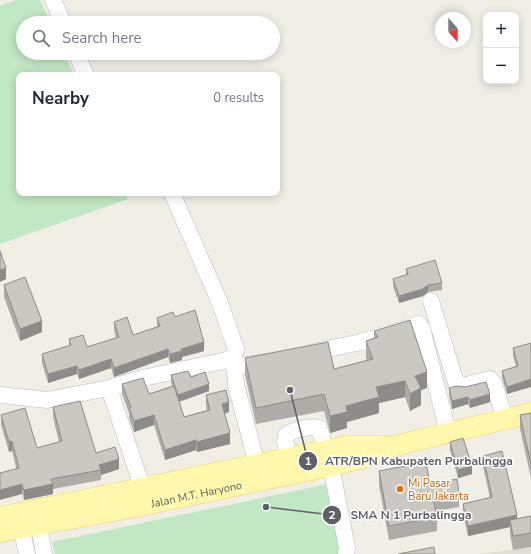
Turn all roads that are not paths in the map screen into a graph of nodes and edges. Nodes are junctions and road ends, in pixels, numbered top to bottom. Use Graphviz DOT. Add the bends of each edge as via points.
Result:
graph roads {
  1 [pos="53,0"];
  2 [pos="60,16"];
  3 [pos="79,60"];
  4 [pos="85,72"];
  5 [pos="173,196"];
  6 [pos="431,301"];
  7 [pos="234,362"];
  8 [pos="109,388"];
  9 [pos="0,395"];
  10 [pos="531,413"];
  11 [pos="505,419"];
  12 [pos="448,433"];
  13 [pos="329,458"];
  14 [pos="288,459"];
  15 [pos="257,465"];
  16 [pos="143,489"];
  17 [pos="20,521"];
  18 [pos="0,532"];
  19 [pos="27,554"];
  20 [pos="44,554"];
  21 [pos="346,554"];
  1 -- 2 [label="street"];
  3 -- 4 [label="street"];
  5 -- 7 [label="street" via="220,303 236,350"];
  6 -- 11 [label="street" via="456,384 463,386 490,379"];
  7 -- 8 [label="street" via="221,362 143,378"];
  7 -- 12 [label="street" via="288,357 361,342 419,324"];
  7 -- 15 [label="street" via="236,385"];
  8 -- 9 [label="street" via="47,400"];
  8 -- 16 [label="street"];
  10 -- 11 [label="main road, Jalan M.T. Haryono"];
  11 -- 12 [label="main road, Jalan M.T. Haryono"];
  12 -- 13 [label="main road, Jalan M.T. Haryono" via="390,447 363,444"];
  13 -- 14 [label="main road, Jalan M.T. Haryono"];
  13 -- 14 [label="street" via="319,428 314,427 286,435"];
  13 -- 17 [label="main road, Jalan M.T. Haryono" via="134,507"];
  13 -- 21 [label="street" via="347,548"];
  14 -- 15 [label="main road, Jalan M.T. Haryono"];
  15 -- 16 [label="main road, Jalan M.T. Haryono"];
  16 -- 17 [label="main road, Jalan M.T. Haryono"];
  17 -- 18 [label="main road, Jalan M.T. Haryono"];
  17 -- 19 [label="street"];
  17 -- 20 [label="street"];
}
